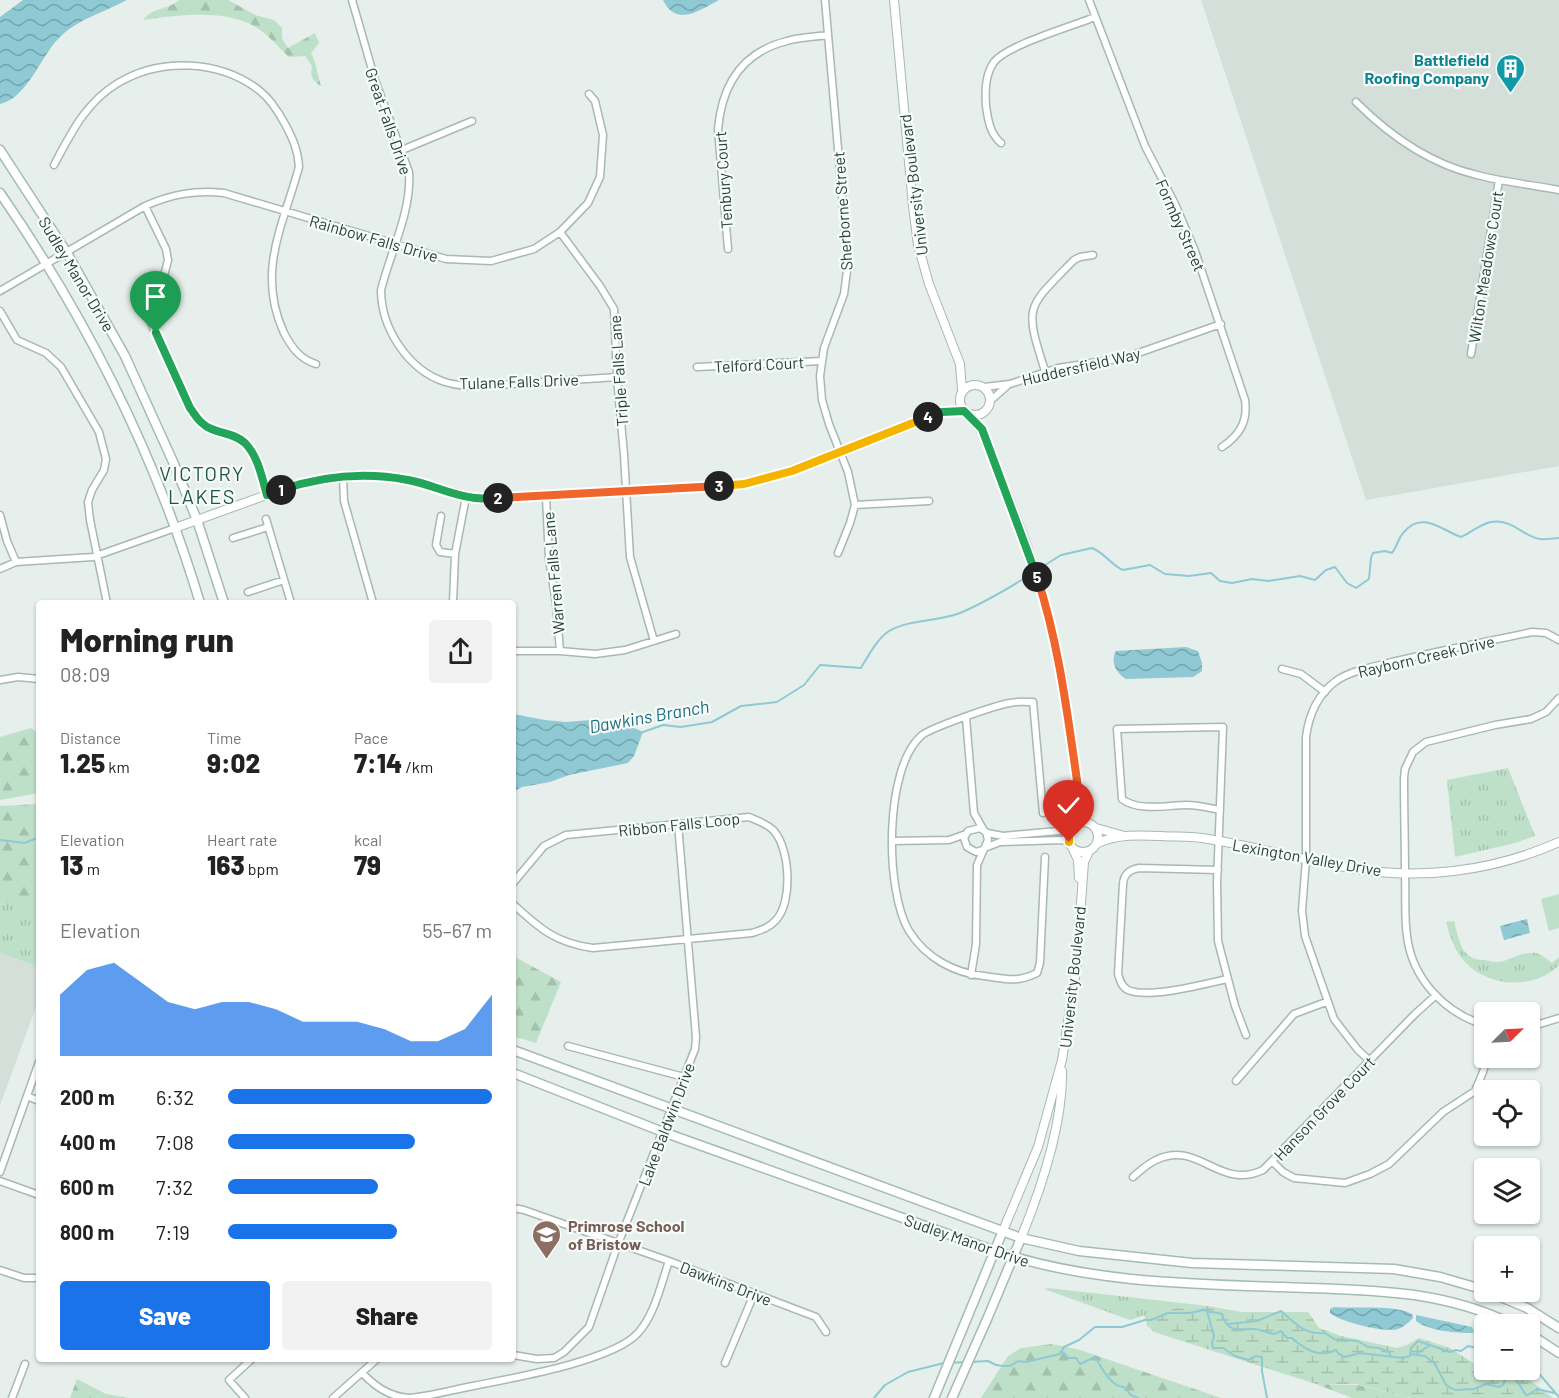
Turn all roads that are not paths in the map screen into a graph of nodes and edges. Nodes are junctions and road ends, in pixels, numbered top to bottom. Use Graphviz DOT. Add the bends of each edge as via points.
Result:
graph roads {
  1 [pos="352,0"];
  2 [pos="825,0"];
  3 [pos="894,0"];
  4 [pos="1089,0"];
  5 [pos="1095,17"];
  6 [pos="828,35"];
  7 [pos="589,94"];
  8 [pos="1356,102"];
  9 [pos="472,121"];
  10 [pos="1001,143"];
  11 [pos="0,150"];
  12 [pos="402,150"];
  13 [pos="54,165"];
  14 [pos="1499,180"];
  15 [pos="1559,190"];
  16 [pos="0,193"];
  17 [pos="145,206"];
  18 [pos="286,212"];
  19 [pos="560,232"];
  20 [pos="395,243"];
  21 [pos="728,249"];
  22 [pos="67,253"];
  23 [pos="1093,255"];
  24 [pos="48,265"];
  25 [pos="0,291"];
  26 [pos="0,311"];
  27 [pos="1221,324"];
  28 [pos="1471,354"];
  29 [pos="822,361"];
  30 [pos="316,364"];
  31 [pos="960,364"];
  32 [pos="697,367"];
  33 [pos="1045,371"];
  34 [pos="616,377"];
  35 [pos="1010,384"];
  36 [pos="981,386"];
  37 [pos="961,394"];
  38 [pos="990,400"];
  39 [pos="985,411"];
  40 [pos="942,412"];
  41 [pos="967,413"];
  42 [pos="984,434"];
  43 [pos="1222,447"];
  44 [pos="841,451"];
  45 [pos="343,477"];
  46 [pos="626,492"];
  47 [pos="267,495"];
  48 [pos="546,496"];
  49 [pos="466,497"];
  50 [pos="928,501"];
  51 [pos="855,505"];
  52 [pos="0,515"];
  53 [pos="441,516"];
  54 [pos="197,520"];
  55 [pos="175,528"];
  56 [pos="233,538"];
  57 [pos="838,553"];
  58 [pos="455,554"];
  59 [pos="98,556"];
  60 [pos="16,562"];
  61 [pos="0,569"];
  62 [pos="284,580"];
  63 [pos="248,592"];
  64 [pos="107,600"];
  65 [pos="199,600"];
  66 [pos="223,600"];
  67 [pos="290,600"];
  68 [pos="372,600"];
  69 [pos="453,600"];
  70 [pos="676,634"];
  71 [pos="1559,640"];
  72 [pos="654,641"];
  73 [pos="516,651"];
  74 [pos="560,651"];
  75 [pos="1282,669"];
  76 [pos="36,679"];
  77 [pos="0,680"];
  78 [pos="1324,692"];
  79 [pos="1559,698"];
  80 [pos="966,718"];
  81 [pos="1079,793"];
  82 [pos="1220,810"];
  83 [pos="974,813"];
  84 [pos="1043,813"];
  85 [pos="1075,823"];
  86 [pos="678,824"];
  87 [pos="1094,826"];
  88 [pos="984,831"];
  89 [pos="1069,831"];
  90 [pos="967,832"];
  91 [pos="1122,836"];
  92 [pos="950,840"];
  93 [pos="893,841"];
  94 [pos="1219,841"];
  95 [pos="1559,842"];
  96 [pos="1098,843"];
  97 [pos="1071,845"];
  98 [pos="985,848"];
  99 [pos="969,849"];
  100 [pos="1089,851"];
  101 [pos="1045,857"];
  102 [pos="1306,859"];
  103 [pos="977,865"];
  104 [pos="1218,870"];
  105 [pos="1405,873"];
  106 [pos="516,879"];
  107 [pos="1081,894"];
  108 [pos="516,907"];
  109 [pos="687,939"];
  110 [pos="971,975"];
  111 [pos="1227,979"];
  112 [pos="1435,996"];
  113 [pos="1326,1002"];
  114 [pos="1559,1018"];
  115 [pos="1474,1020"];
  116 [pos="1540,1024"];
  117 [pos="1246,1035"];
  118 [pos="568,1046"];
  119 [pos="516,1051"];
  120 [pos="1062,1060"];
  121 [pos="1369,1060"];
  122 [pos="1484,1068"];
  123 [pos="36,1070"];
  124 [pos="516,1074"];
  125 [pos="684,1077"];
  126 [pos="1236,1081"];
  127 [pos="27,1096"];
  128 [pos="36,1100"];
  129 [pos="672,1110"];
  130 [pos="663,1132"];
  131 [pos="1273,1162"];
  132 [pos="0,1172"];
  133 [pos="1133,1177"];
  134 [pos="0,1181"];
  135 [pos="36,1194"];
  136 [pos="516,1209"];
  137 [pos="1002,1233"];
  138 [pos="1021,1238"];
  139 [pos="618,1244"];
  140 [pos="994,1251"];
  141 [pos="1013,1257"];
  142 [pos="669,1261"];
  143 [pos="0,1270"];
  144 [pos="36,1278"];
  145 [pos="1474,1287"];
  146 [pos="754,1294"];
  147 [pos="1513,1302"];
  148 [pos="1489,1314"];
  149 [pos="1559,1328"];
  150 [pos="826,1332"];
  151 [pos="1540,1341"];
  152 [pos="1559,1353"];
  153 [pos="516,1356"];
  154 [pos="249,1362"];
  155 [pos="374,1362"];
  156 [pos="725,1363"];
  157 [pos="25,1364"];
  158 [pos="362,1372"];
  159 [pos="12,1398"];
  160 [pos="245,1398"];
  161 [pos="333,1398"];
  162 [pos="409,1398"];
  163 [pos="934,1398"];
  164 [pos="952,1398"];
  1 -- 12 [label="street, Great Falls Drive" via="375,80"];
  2 -- 6 [label="street, Sherborne Street"];
  3 -- 31 [label="street, University Boulevard" via="918,245"];
  4 -- 5 [label="street, Formby Street"];
  5 -- 10 [label="street" via="1008,51 995,61 987,77 986,108 991,129"];
  5 -- 27 [label="street, Formby Street" via="1145,146 1195,251"];
  6 -- 21 [label="street, Tenbury Court" via="768,47 740,68 727,89 718,129"];
  6 -- 29 [label="street, Sherborne Street" via="848,263 844,294"];
  7 -- 19 [label="street, Rainbow Falls Drive" via="595,101 603,135 600,177 588,203"];
  8 -- 14 [label="street" via="1402,141 1434,160"];
  9 -- 12 [label="street"];
  11 -- 22 [label="main road, Sudley Manor Drive"];
  12 -- 20 [label="street, Great Falls Drive" via="410,188"];
  13 -- 18 [label="street" via="87,109 118,82 168,66 210,68 238,76 262,93 291,135 299,167"];
  14 -- 15 [label="street"];
  14 -- 28 [label="street, Wilton Meadows Court"];
  16 -- 24 [label="main road, Sudley Manor Drive"];
  17 -- 18 [label="street, Rainbow Falls Drive" via="173,195 206,191"];
  17 -- 22 [label="street, Rainbow Falls Drive"];
  17 -- 47 [label="street" via="168,260 152,292 151,323 190,408 202,424 246,444"];
  18 -- 20 [label="street, Rainbow Falls Drive"];
  18 -- 30 [label="street" via="270,276 276,312 290,345 298,355"];
  19 -- 20 [label="street, Rainbow Falls Drive" via="534,249 491,261 446,259"];
  19 -- 34 [label="street, Triple Falls Lane" via="614,309"];
  20 -- 34 [label="street, Tulane Falls Drive" via="381,290 385,321 409,358 426,372 461,386"];
  22 -- 24 [label="street, Rainbow Falls Drive"];
  22 -- 54 [label="main road, Sudley Manor Drive" via="125,356"];
  23 -- 33 [label="street" via="1074,260 1043,292 1033,309 1032,326"];
  24 -- 25 [label="street, Rainbow Falls Drive"];
  24 -- 55 [label="main road, Sudley Manor Drive" via="88,332 120,397"];
  26 -- 59 [label="street" via="17,340 46,353 61,367 99,432 106,459 88,502"];
  27 -- 33 [label="street, Huddersfield Way" via="1124,358"];
  27 -- 43 [label="street, Formby Street" via="1246,406 1241,430"];
  29 -- 32 [label="street, Telford Court"];
  29 -- 44 [label="street, Sherborne Street" via="822,400"];
  31 -- 36 [label="street, University Boulevard"];
  31 -- 37 [label="street, University Boulevard"];
  33 -- 35 [label="street, Huddersfield Way"];
  34 -- 46 [label="street, Triple Falls Lane"];
  35 -- 36 [label="street, Huddersfield Way"];
  35 -- 38 [label="street, Huddersfield Way"];
  36 -- 37 [label="street" via="970,385"];
  36 -- 38 [label="street"];
  37 -- 40 [label="street"];
  37 -- 41 [label="street" via="960,404"];
  38 -- 39 [label="street"];
  39 -- 41 [label="street"];
  39 -- 42 [label="street"];
  40 -- 41 [label="street"];
  40 -- 44 [label="street"];
  41 -- 42 [label="street"];
  42 -- 81 [label="street" via="1045,601 1063,681"];
  44 -- 46 [label="street" via="792,471 744,484"];
  44 -- 51 [label="street, Sherborne Street"];
  45 -- 47 [label="street"];
  45 -- 49 [label="street" via="371,475 408,480"];
  45 -- 68 [label="street" via="347,510"];
  46 -- 48 [label="street"];
  46 -- 72 [label="street, Triple Falls Lane" via="630,558"];
  47 -- 54 [label="street"];
  48 -- 49 [label="street"];
  48 -- 74 [label="street, Warren Falls Lane"];
  49 -- 58 [label="street"];
  50 -- 51 [label="street"];
  51 -- 57 [label="street"];
  52 -- 60 [label="street"];
  53 -- 58 [label="street" via="436,546 440,552"];
  54 -- 55 [label="street"];
  54 -- 66 [label="main road, Sudley Manor Drive"];
  55 -- 59 [label="street"];
  55 -- 65 [label="main road, Sudley Manor Drive"];
  56 -- 62 [label="street" via="267,523"];
  58 -- 69 [label="street"];
  59 -- 60 [label="street"];
  59 -- 64 [label="street"];
  60 -- 61 [label="street"];
  62 -- 63 [label="street"];
  62 -- 67 [label="street"];
  70 -- 72 [label="street"];
  71 -- 78 [label="street, Rayborn Creek Drive" via="1546,633 1532,632 1425,654 1358,671"];
  72 -- 74 [label="street" via="594,654"];
  73 -- 74 [label="street"];
  75 -- 78 [label="street" via="1300,674"];
  76 -- 77 [label="street"];
  78 -- 102 [label="street, Rayborn Creek Drive" via="1307,725"];
  79 -- 105 [label="street" via="1539,716 1434,739 1413,752 1404,778"];
  80 -- 83 [label="street"];
  80 -- 84 [label="street" via="1010,703 1033,702"];
  80 -- 93 [label="street" via="921,735 905,758 893,800"];
  81 -- 85 [label="street"];
  81 -- 87 [label="street"];
  82 -- 82 [label="street" via="1127,803 1122,799 1117,729 1223,727"];
  82 -- 94 [label="street"];
  83 -- 88 [label="street"];
  83 -- 90 [label="street"];
  85 -- 87 [label="street" via="1084,821"];
  85 -- 89 [label="street"];
  86 -- 106 [label="street, Ribbon Falls Loop" via="566,835 544,846"];
  86 -- 109 [label="street, Lake Baldwin Drive"];
  86 -- 109 [label="street, Ribbon Falls Loop" via="733,818 760,822 773,830 781,842 787,873 784,906 778,919 767,928"];
  87 -- 91 [label="street, Lexington Valley Drive"];
  87 -- 96 [label="street"];
  88 -- 89 [label="street" via="1003,836"];
  88 -- 90 [label="street" via="976,828"];
  88 -- 98 [label="street" via="988,840"];
  89 -- 97 [label="street"];
  90 -- 92 [label="street"];
  90 -- 99 [label="street" via="964,842"];
  91 -- 94 [label="street, Lexington Valley Drive"];
  91 -- 96 [label="street, Lexington Valley Drive"];
  92 -- 93 [label="street"];
  92 -- 99 [label="street"];
  93 -- 110 [label="street" via="896,895 910,933 948,968"];
  94 -- 102 [label="street, Lexington Valley Drive"];
  94 -- 104 [label="street"];
  95 -- 105 [label="street, Lexington Valley Drive" via="1524,856 1473,868"];
  96 -- 100 [label="street"];
  97 -- 98 [label="street" via="1064,840 1004,842"];
  97 -- 100 [label="street" via="1080,852"];
  97 -- 107 [label="street, University Boulevard" via="1078,860"];
  98 -- 99 [label="street" via="976,852"];
  98 -- 103 [label="street"];
  99 -- 103 [label="street"];
  100 -- 107 [label="street, University Boulevard" via="1084,860"];
  101 -- 110 [label="street" via="1037,973 1020,980"];
  102 -- 105 [label="street, Lexington Valley Drive" via="1347,868"];
  102 -- 113 [label="street, Rayborn Creek Drive" via="1302,911 1305,936"];
  103 -- 110 [label="street" via="976,944"];
  104 -- 111 [label="street" via="1218,941"];
  104 -- 111 [label="street" via="1139,868 1127,872 1123,878 1118,974 1122,985 1136,992 1166,991"];
  105 -- 112 [label="street" via="1409,947 1417,970"];
  107 -- 120 [label="street, University Boulevard" via="1076,971"];
  108 -- 109 [label="street, Ribbon Falls Loop" via="544,932 574,946 593,948"];
  109 -- 125 [label="street, Lake Baldwin Drive" via="696,1037"];
  111 -- 117 [label="street"];
  112 -- 115 [label="street"];
  112 -- 121 [label="street, Hanson Grove Court"];
  113 -- 121 [label="street, Rayborn Creek Drive" via="1334,1019"];
  113 -- 126 [label="street" via="1294,1014"];
  114 -- 116 [label="street"];
  118 -- 125 [label="street"];
  119 -- 129 [label="main road, Sudley Manor Drive"];
  120 -- 137 [label="street, University Boulevard" via="1035,1156"];
  120 -- 138 [label="street, University Boulevard" via="1062,1087 1050,1152"];
  121 -- 131 [label="street, Hanson Grove Court"];
  122 -- 131 [label="street" via="1475,1090 1443,1112 1389,1164 1370,1174 1345,1183 1294,1178"];
  123 -- 127 [label="street"];
  124 -- 130 [label="main road, Sudley Manor Drive"];
  125 -- 129 [label="street, Lake Baldwin Drive"];
  127 -- 128 [label="street"];
  127 -- 132 [label="street"];
  129 -- 130 [label="street, Lake Baldwin Drive"];
  129 -- 137 [label="main road, Sudley Manor Drive"];
  130 -- 139 [label="street, Lake Baldwin Drive"];
  130 -- 140 [label="main road, Sudley Manor Drive"];
  131 -- 133 [label="street, Hanson Grove Court" via="1255,1174 1238,1175 1220,1172 1198,1158 1173,1155 1156,1159"];
  134 -- 135 [label="street"];
  136 -- 139 [label="street, Dawkins Drive"];
  137 -- 138 [label="main road, Sudley Manor Drive"];
  137 -- 140 [label="main road, University Boulevard"];
  138 -- 141 [label="main road, University Boulevard"];
  138 -- 145 [label="main road, Sudley Manor Drive" via="1079,1251 1192,1263 1394,1269 1440,1276"];
  139 -- 142 [label="street, Dawkins Drive"];
  139 -- 153 [label="street, Lake Baldwin Drive" via="589,1327 555,1358"];
  140 -- 141 [label="main road, Sudley Manor Drive"];
  140 -- 163 [label="main road, University Boulevard"];
  141 -- 148 [label="main road, Sudley Manor Drive" via="1150,1281 1411,1293"];
  141 -- 164 [label="main road, University Boulevard"];
  142 -- 146 [label="street, Dawkins Drive"];
  142 -- 162 [label="street" via="646,1321 623,1345 544,1371"];
  143 -- 144 [label="street"];
  146 -- 150 [label="street, Dawkins Drive" via="816,1317"];
  146 -- 156 [label="street"];
  147 -- 149 [label="main road, Sudley Manor Drive"];
  151 -- 152 [label="main road"];
  154 -- 160 [label="street" via="229,1380"];
  155 -- 158 [label="street"];
  157 -- 159 [label="street"];
  158 -- 161 [label="street"];
  158 -- 162 [label="street" via="380,1389"];
}
